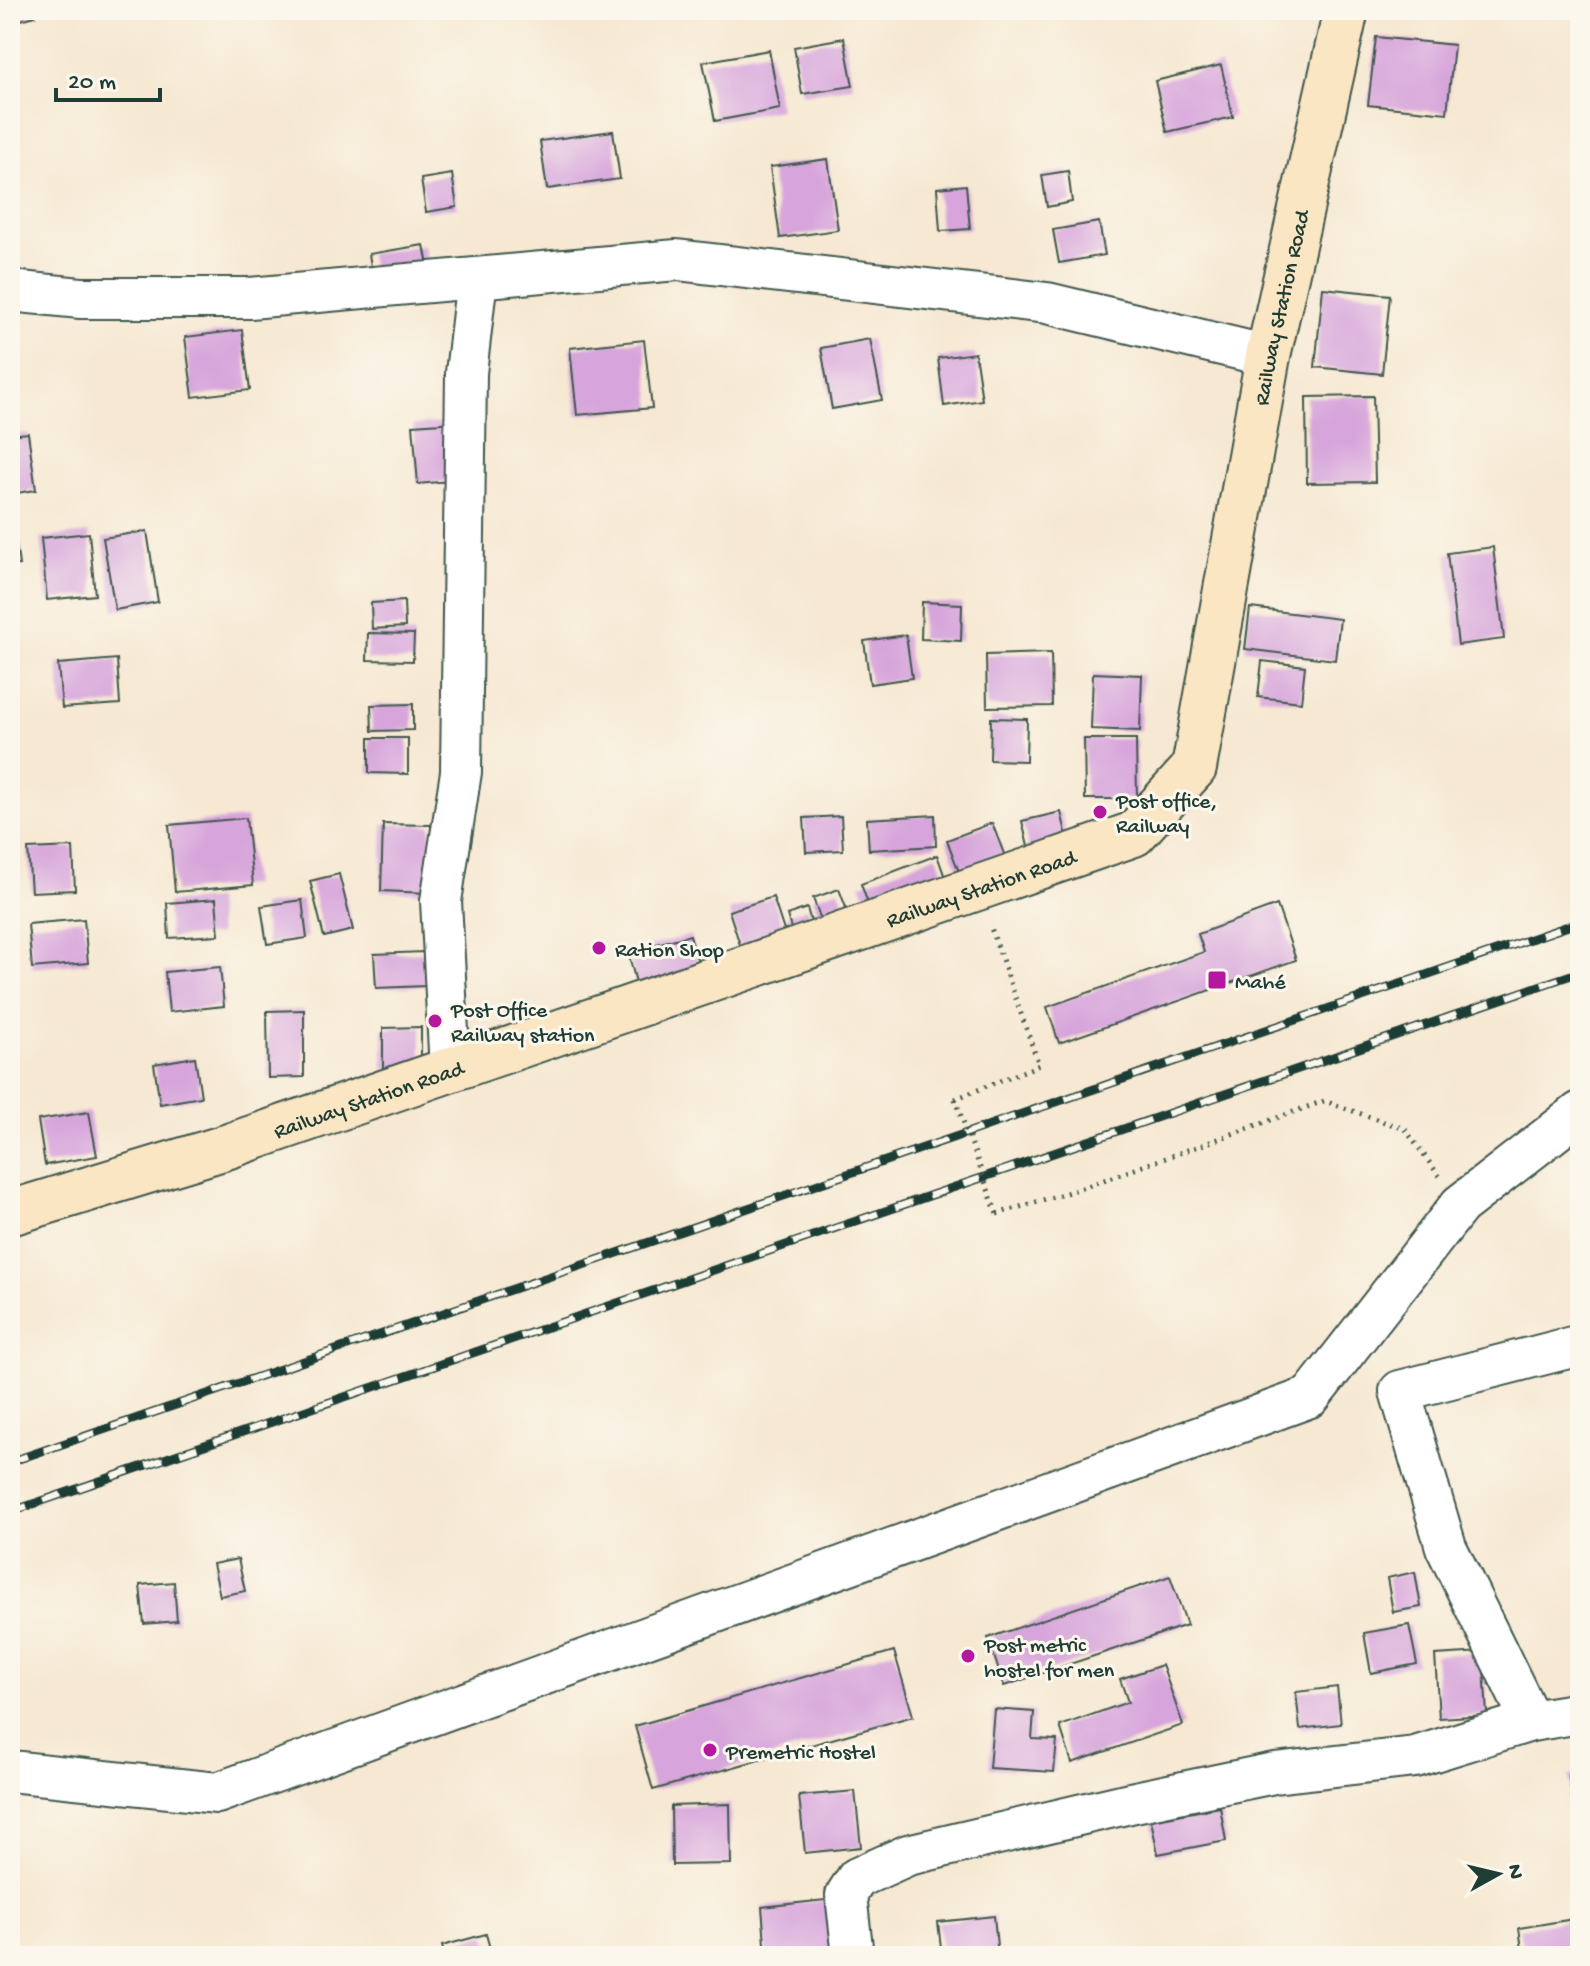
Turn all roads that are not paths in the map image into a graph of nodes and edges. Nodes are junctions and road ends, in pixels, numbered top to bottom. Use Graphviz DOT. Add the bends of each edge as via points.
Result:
graph roads {
  1 [pos="1346,10"];
  2 [pos="477,278"];
  3 [pos="10,291"];
  4 [pos="1268,356"];
  5 [pos="450,1070"];
  6 [pos="1580,1112"];
  7 [pos="10,1213"];
  8 [pos="1580,1345"];
  9 [pos="1580,1713"];
  10 [pos="1531,1721"];
  11 [pos="10,1771"];
  12 [pos="853,1956"];
  1 -- 4 [label="street, Railway Station Road"];
  2 -- 3 [label="street" via="250,298 81,298"];
  2 -- 4 [label="street" via="677,260 1047,303"];
  2 -- 5 [label="street" via="466,373 461,772 441,901"];
  4 -- 5 [label="street, Railway Station Road" via="1194,768 1134,834"];
  5 -- 7 [label="street, Railway Station Road" via="223,1148"];
  6 -- 11 [label="street" via="1460,1205 1310,1397 217,1793"];
  8 -- 10 [label="street" via="1400,1391 1446,1547"];
  9 -- 10 [label="street"];
  10 -- 12 [label="street" via="1415,1757 1274,1773 908,1855 857,1878 846,1895"];
}
